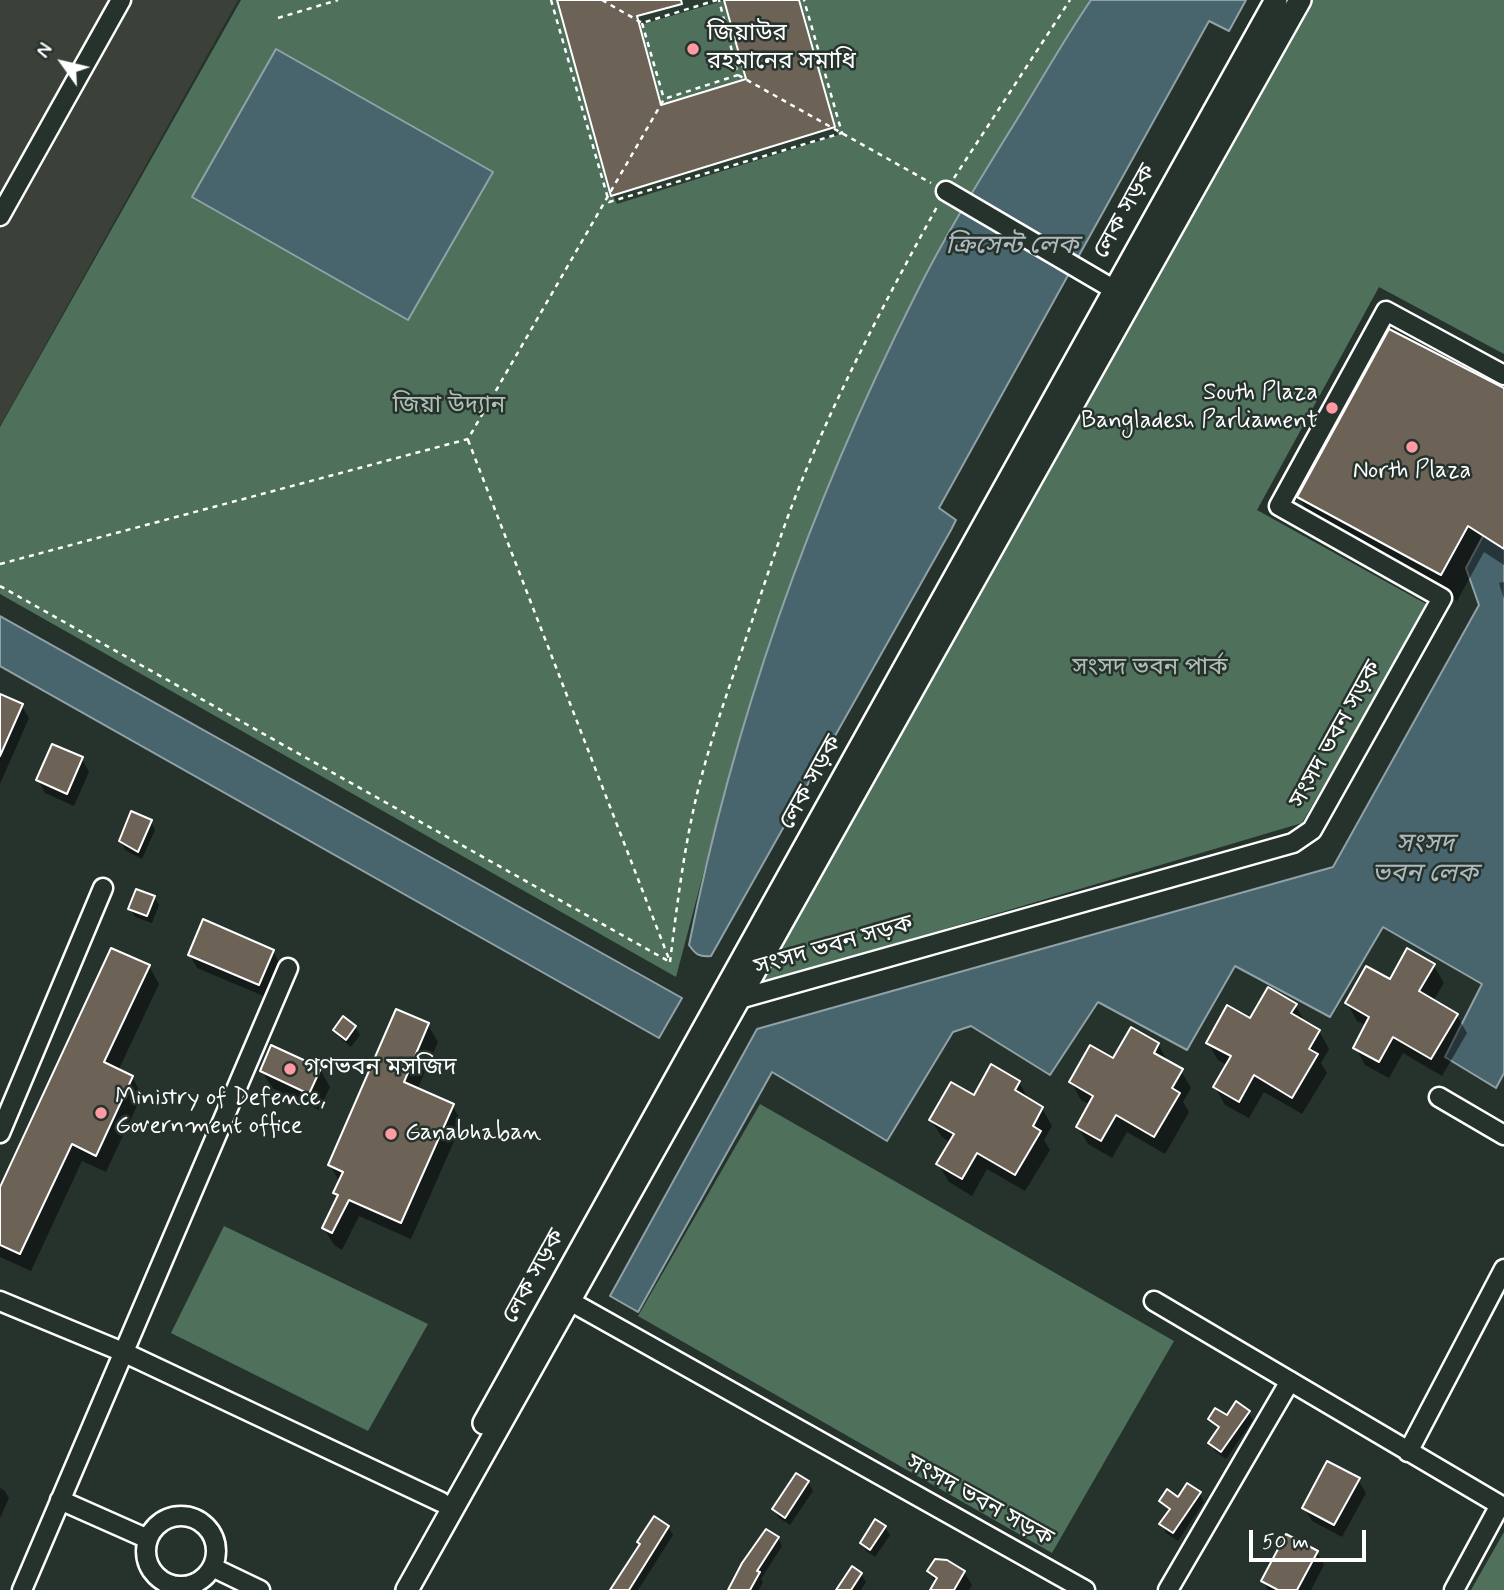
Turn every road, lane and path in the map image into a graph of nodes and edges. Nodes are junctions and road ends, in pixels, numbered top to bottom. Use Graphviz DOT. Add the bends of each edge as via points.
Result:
graph roads {
  1 [pos="121,0"];
  2 [pos="338,0"];
  3 [pos="551,0"];
  4 [pos="601,0"];
  5 [pos="718,0"];
  6 [pos="804,0"];
  7 [pos="1070,0"];
  8 [pos="1276,0"];
  9 [pos="1300,0"];
  10 [pos="278,18"];
  11 [pos="642,23"];
  12 [pos="738,75"];
  13 [pos="664,99"];
  14 [pos="842,133"];
  15 [pos="951,194"];
  16 [pos="607,197"];
  17 [pos="0,216"];
  18 [pos="1113,289"];
  19 [pos="1504,375"];
  20 [pos="468,439"];
  21 [pos="0,564"];
  22 [pos="0,586"];
  23 [pos="103,888"];
  24 [pos="670,962"];
  25 [pos="288,968"];
  26 [pos="740,999"];
  27 [pos="718,1004"];
  28 [pos="1439,1097"];
  29 [pos="0,1133"];
  30 [pos="1504,1135"];
  31 [pos="1504,1269"];
  32 [pos="563,1297"];
  33 [pos="1154,1300"];
  34 [pos="0,1301"];
  35 [pos="123,1352"];
  36 [pos="1290,1381"];
  37 [pos="1408,1452"];
  38 [pos="60,1500"];
  39 [pos="440,1502"];
  40 [pos="1502,1502"];
  41 [pos="148,1539"];
  42 [pos="212,1567"];
  43 [pos="22,1590"];
  44 [pos="260,1590"];
  45 [pos="392,1590"];
  46 [pos="407,1590"];
  47 [pos="1085,1590"];
  48 [pos="1168,1590"];
  49 [pos="1454,1590"];
  1 -- 17 [label="lane"];
  2 -- 10 [label="path"];
  3 -- 16 [label="path"];
  4 -- 11 [label="path"];
  5 -- 11 [label="path"];
  5 -- 12 [label="path"];
  6 -- 14 [label="path"];
  7 -- 15 [label="path"];
  8 -- 18 [label="main road, লেক সড়ক"];
  9 -- 26 [label="main road"];
  11 -- 13 [label="path"];
  12 -- 13 [label="path"];
  12 -- 14 [label="path"];
  13 -- 16 [label="path"];
  14 -- 15 [label="path"];
  14 -- 16 [label="path" via="608,202"];
  15 -- 18 [label="lane"];
  15 -- 24 [label="path" via="879,314 802,481 698,790 680,877"];
  16 -- 20 [label="path"];
  18 -- 27 [label="main road, লেক সড়ক"];
  19 -- 26 [label="lane, সংসদ ভবন সড়ক" via="1386,311 1279,506 1442,597 1312,830 1293,843"];
  20 -- 21 [label="path"];
  20 -- 24 [label="path"];
  22 -- 24 [label="path"];
  23 -- 29 [label="lane"];
  25 -- 35 [label="lane"];
  26 -- 27 [label="lane, সংসদ ভবন সড়ক"];
  26 -- 32 [label="main road"];
  27 -- 32 [label="main road, লেক সড়ক"];
  28 -- 30 [label="lane"];
  31 -- 37 [label="lane"];
  32 -- 39 [label="main road, লেক সড়ক"];
  32 -- 46 [label="main road"];
  32 -- 47 [label="lane, সংসদ ভবন সড়ক"];
  33 -- 36 [label="lane"];
  34 -- 35 [label="lane"];
  35 -- 38 [label="lane"];
  35 -- 39 [label="lane"];
  36 -- 37 [label="lane"];
  36 -- 48 [label="lane"];
  37 -- 40 [label="lane"];
  38 -- 41 [label="lane"];
  38 -- 43 [label="lane"];
  39 -- 45 [label="main road, লেক সড়ক"];
  40 -- 49 [label="lane"];
  41 -- 42 [label="lane" via="145,1550 152,1572 171,1585 195,1583"];
  41 -- 42 [label="lane" via="161,1521 194,1518 215,1543"];
  42 -- 44 [label="lane"];
}
